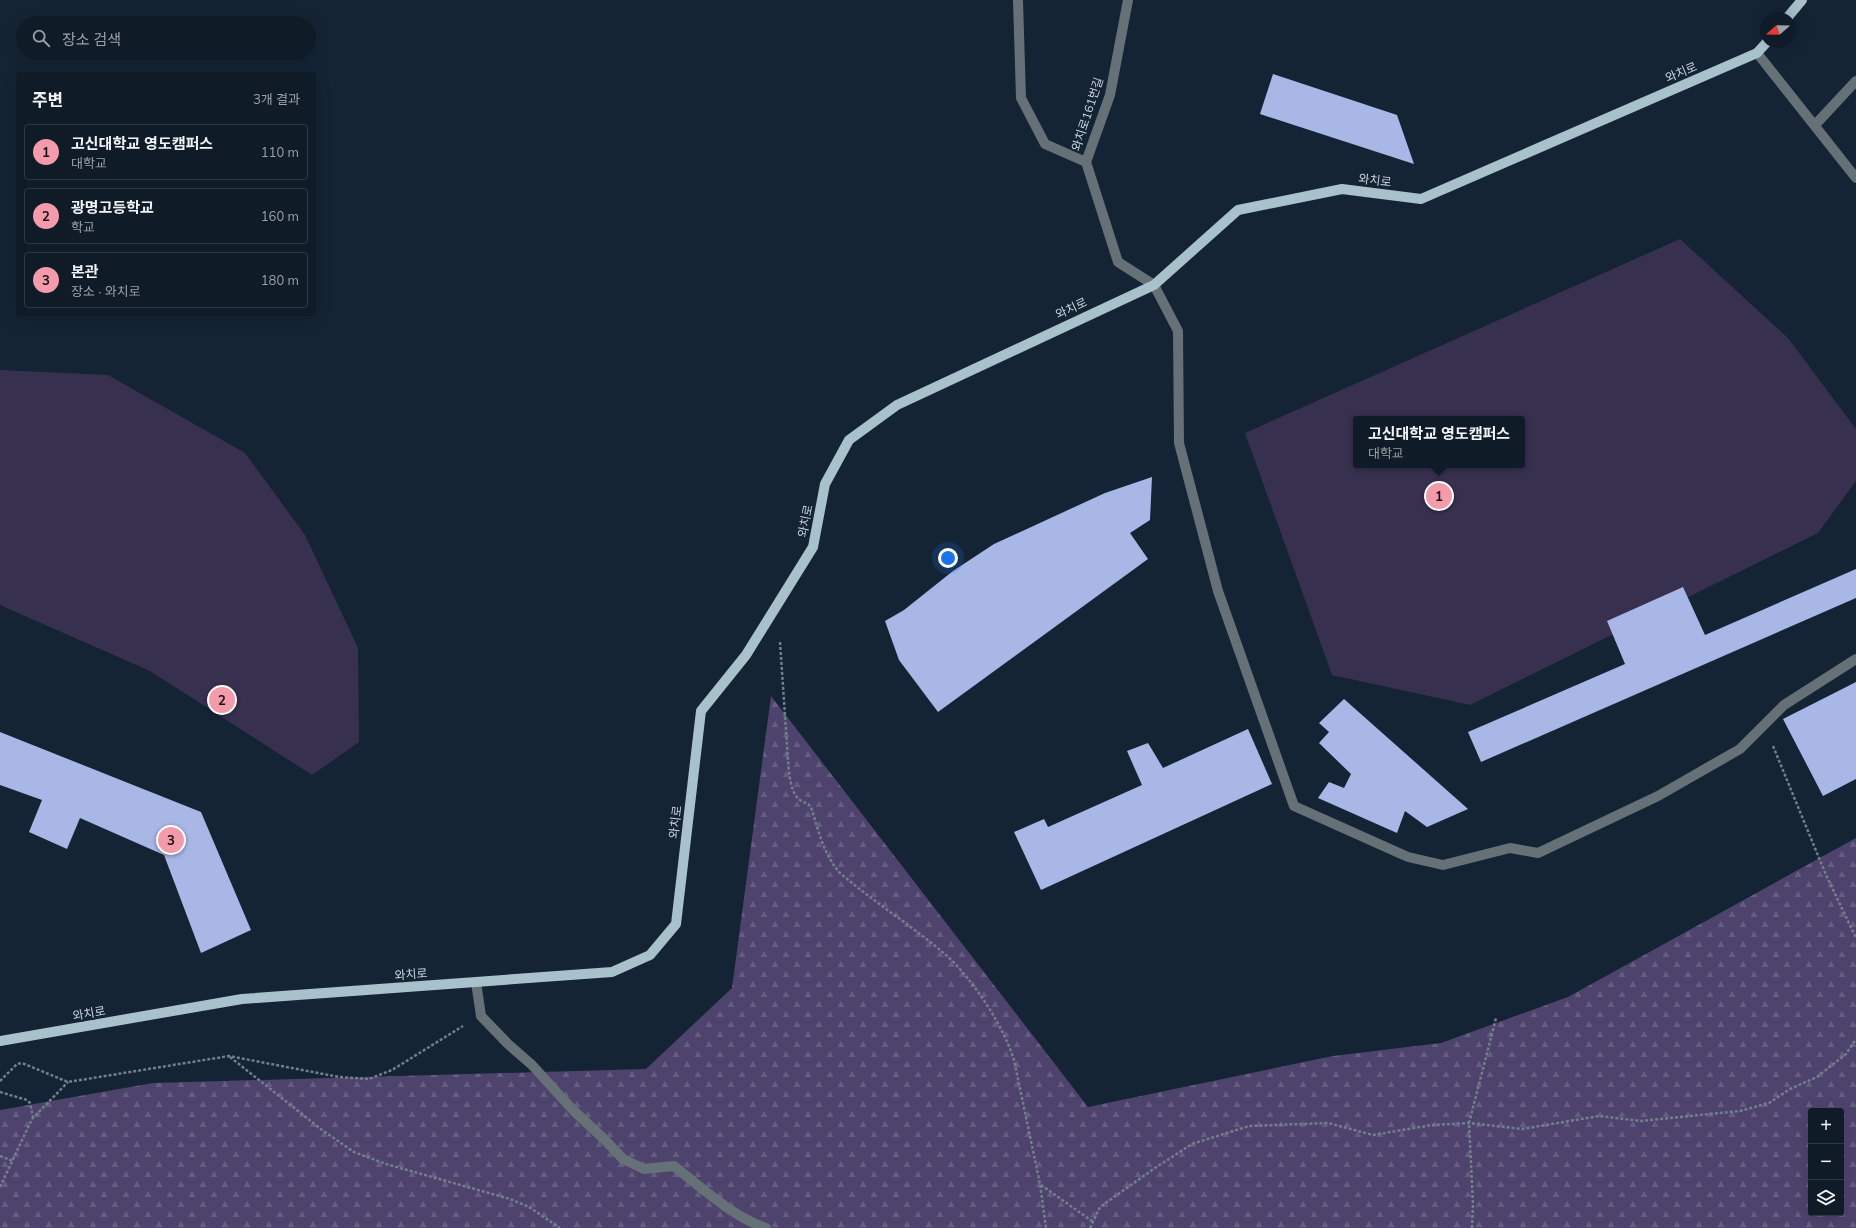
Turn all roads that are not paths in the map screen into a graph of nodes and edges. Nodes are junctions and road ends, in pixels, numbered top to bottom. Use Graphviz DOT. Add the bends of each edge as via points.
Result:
graph roads {
  1 [pos="1018,0"];
  2 [pos="1128,0"];
  3 [pos="1802,0"];
  4 [pos="1792,12"];
  5 [pos="1762,48"];
  6 [pos="1757,53"];
  7 [pos="1856,81"];
  8 [pos="1815,125"];
  9 [pos="1086,162"];
  10 [pos="1856,178"];
  11 [pos="1154,285"];
  12 [pos="1856,659"];
  13 [pos="476,982"];
  14 [pos="0,1041"];
  15 [pos="766,1228"];
  1 -- 9 [label="street" via="1021,98 1045,144"];
  2 -- 9 [label="street, 와치로161번길" via="1110,95"];
  3 -- 4 [label="main road"];
  5 -- 6 [label="main road, 와치로"];
  6 -- 8 [label="street"];
  6 -- 11 [label="main road, 와치로" via="1421,199 1342,189 1238,210"];
  7 -- 8 [label="street"];
  8 -- 10 [label="street"];
  9 -- 11 [label="street, 와치로161번길" via="1118,262"];
  11 -- 12 [label="street" via="1178,331 1179,444 1218,591 1294,806 1408,857 1443,865 1510,848 1538,852 1658,796 1740,749 1784,705"];
  11 -- 13 [label="main road, 와치로" via="897,405 848,440 825,484 813,547 746,655 701,711 676,924 650,955 612,972"];
  13 -- 14 [label="main road, 와치로" via="242,999"];
  13 -- 15 [label="street" via="481,1016 623,1159 644,1169 674,1166 750,1222"];
}
